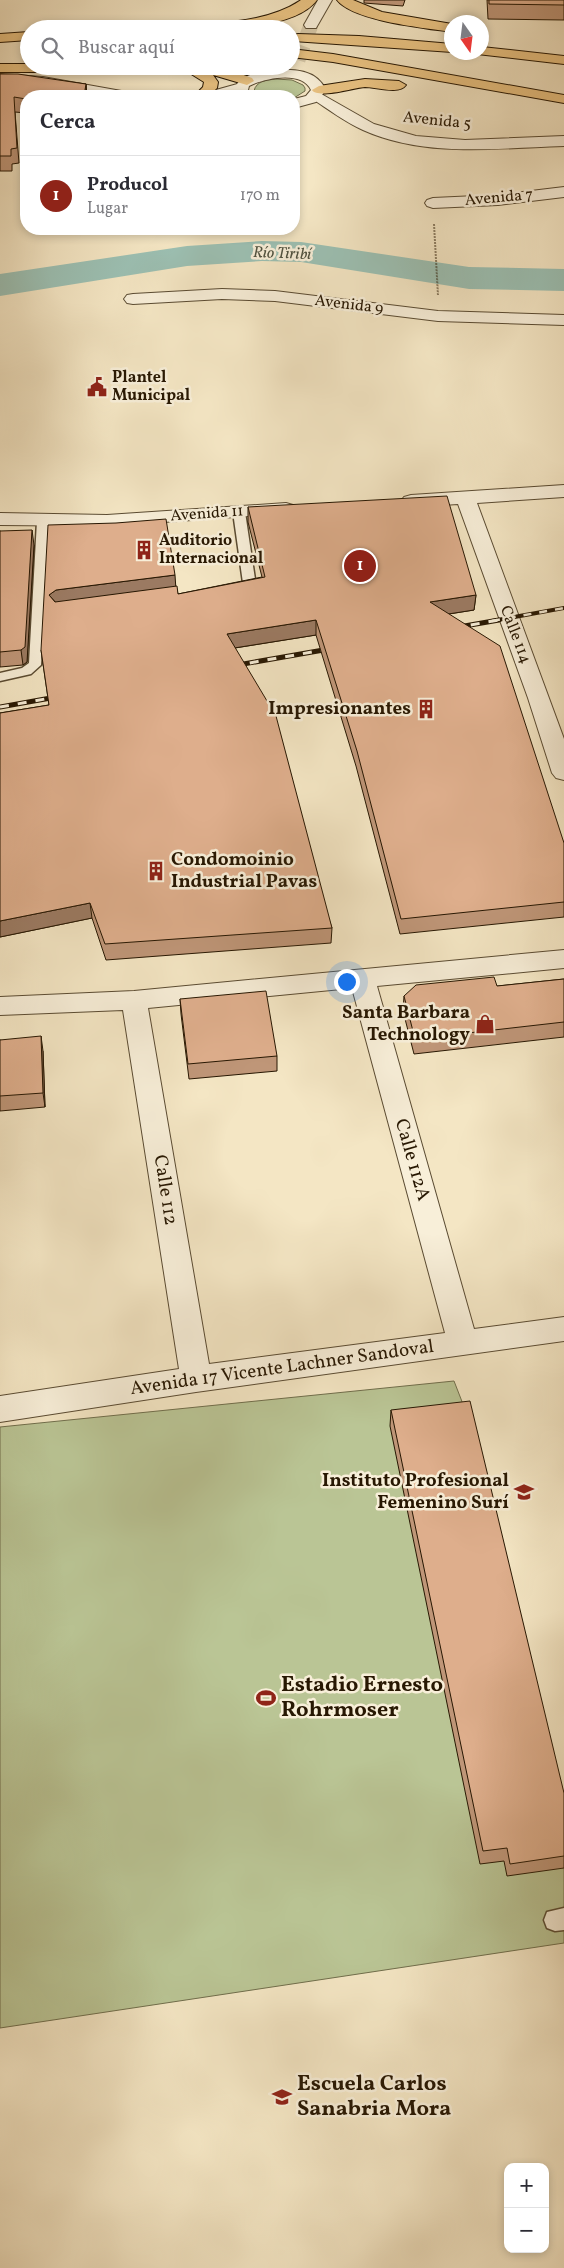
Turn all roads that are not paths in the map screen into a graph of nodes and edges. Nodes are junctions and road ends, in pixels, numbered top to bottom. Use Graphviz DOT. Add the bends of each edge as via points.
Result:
graph roads {
  1 [pos="344,0"];
  2 [pos="319,1"];
  3 [pos="260,20"];
  4 [pos="311,25"];
  5 [pos="444,27"];
  6 [pos="20,37"];
  7 [pos="300,38"];
  8 [pos="489,38"];
  9 [pos="0,39"];
  10 [pos="20,40"];
  11 [pos="444,47"];
  12 [pos="489,52"];
  13 [pos="300,60"];
  14 [pos="560,60"];
  15 [pos="0,68"];
  16 [pos="20,68"];
  17 [pos="300,70"];
  18 [pos="205,75"];
  19 [pos="226,75"];
  20 [pos="267,75"];
  21 [pos="294,75"];
  22 [pos="0,78"];
  23 [pos="307,78"];
  24 [pos="244,88"];
  25 [pos="93,90"];
  26 [pos="208,90"];
  27 [pos="318,93"];
  28 [pos="564,99"];
  29 [pos="300,101"];
  30 [pos="564,108"];
  31 [pos="564,141"];
  32 [pos="564,192"];
  33 [pos="433,211"];
  34 [pos="133,299"];
  35 [pos="564,320"];
  36 [pos="564,491"];
  37 [pos="465,497"];
  38 [pos="396,502"];
  39 [pos="308,507"];
  40 [pos="239,512"];
  41 [pos="0,519"];
  42 [pos="43,527"];
  43 [pos="0,531"];
  44 [pos="221,590"];
  45 [pos="0,677"];
  46 [pos="564,696"];
  47 [pos="539,698"];
  48 [pos="564,773"];
  49 [pos="564,959"];
  50 [pos="362,979"];
  51 [pos="134,1000"];
  52 [pos="0,1006"];
  53 [pos="564,1329"];
  54 [pos="463,1342"];
  55 [pos="196,1379"];
  56 [pos="0,1409"];
  1 -- 5 [label="highway" via="361,10"];
  2 -- 3 [label="highway" via="290,13"];
  2 -- 4 [label="street"];
  6 -- 9 [label="highway"];
  7 -- 11 [label="highway"];
  8 -- 14 [label="highway"];
  9 -- 10 [label="highway"];
  12 -- 14 [label="highway"];
  13 -- 28 [label="highway" via="333,58"];
  15 -- 16 [label="highway"];
  17 -- 23 [label="street, Avenida 5"];
  18 -- 26 [label="highway" via="211,82"];
  19 -- 24 [label="highway"];
  20 -- 24 [label="street"];
  21 -- 23 [label="street"];
  22 -- 25 [label="street" via="43,81"];
  23 -- 27 [label="street, Avenida 5" via="317,84"];
  27 -- 29 [label="street"];
  27 -- 30 [label="highway" via="352,84 393,84"];
  27 -- 31 [label="street, Avenida 5" via="370,127 399,136 462,144"];
  32 -- 33 [label="street, Avenida 7"];
  34 -- 35 [label="street, Avenida 9" via="222,294 275,296 438,316"];
  36 -- 37 [label="street"];
  37 -- 38 [label="street"];
  37 -- 47 [label="street, Calle 114"];
  39 -- 40 [label="street, Avenida 11"];
  40 -- 42 [label="street, Avenida 11"];
  40 -- 44 [label="lane" via="250,586"];
  41 -- 42 [label="street, Avenida 11"];
  42 -- 43 [label="lane"];
  42 -- 45 [label="lane" via="35,665 26,671"];
  46 -- 47 [label="street"];
  47 -- 48 [label="street, Calle 114"];
  49 -- 50 [label="street"];
  50 -- 51 [label="street"];
  50 -- 54 [label="street, Calle 112A"];
  51 -- 52 [label="street"];
  51 -- 55 [label="street, Calle 112"];
  53 -- 54 [label="street, Avenida 17 Vicente Lachner Sandoval"];
  54 -- 55 [label="street, Avenida 17 Vicente Lachner Sandoval"];
  55 -- 56 [label="street, Avenida 17 Vicente Lachner Sandoval"];
}
